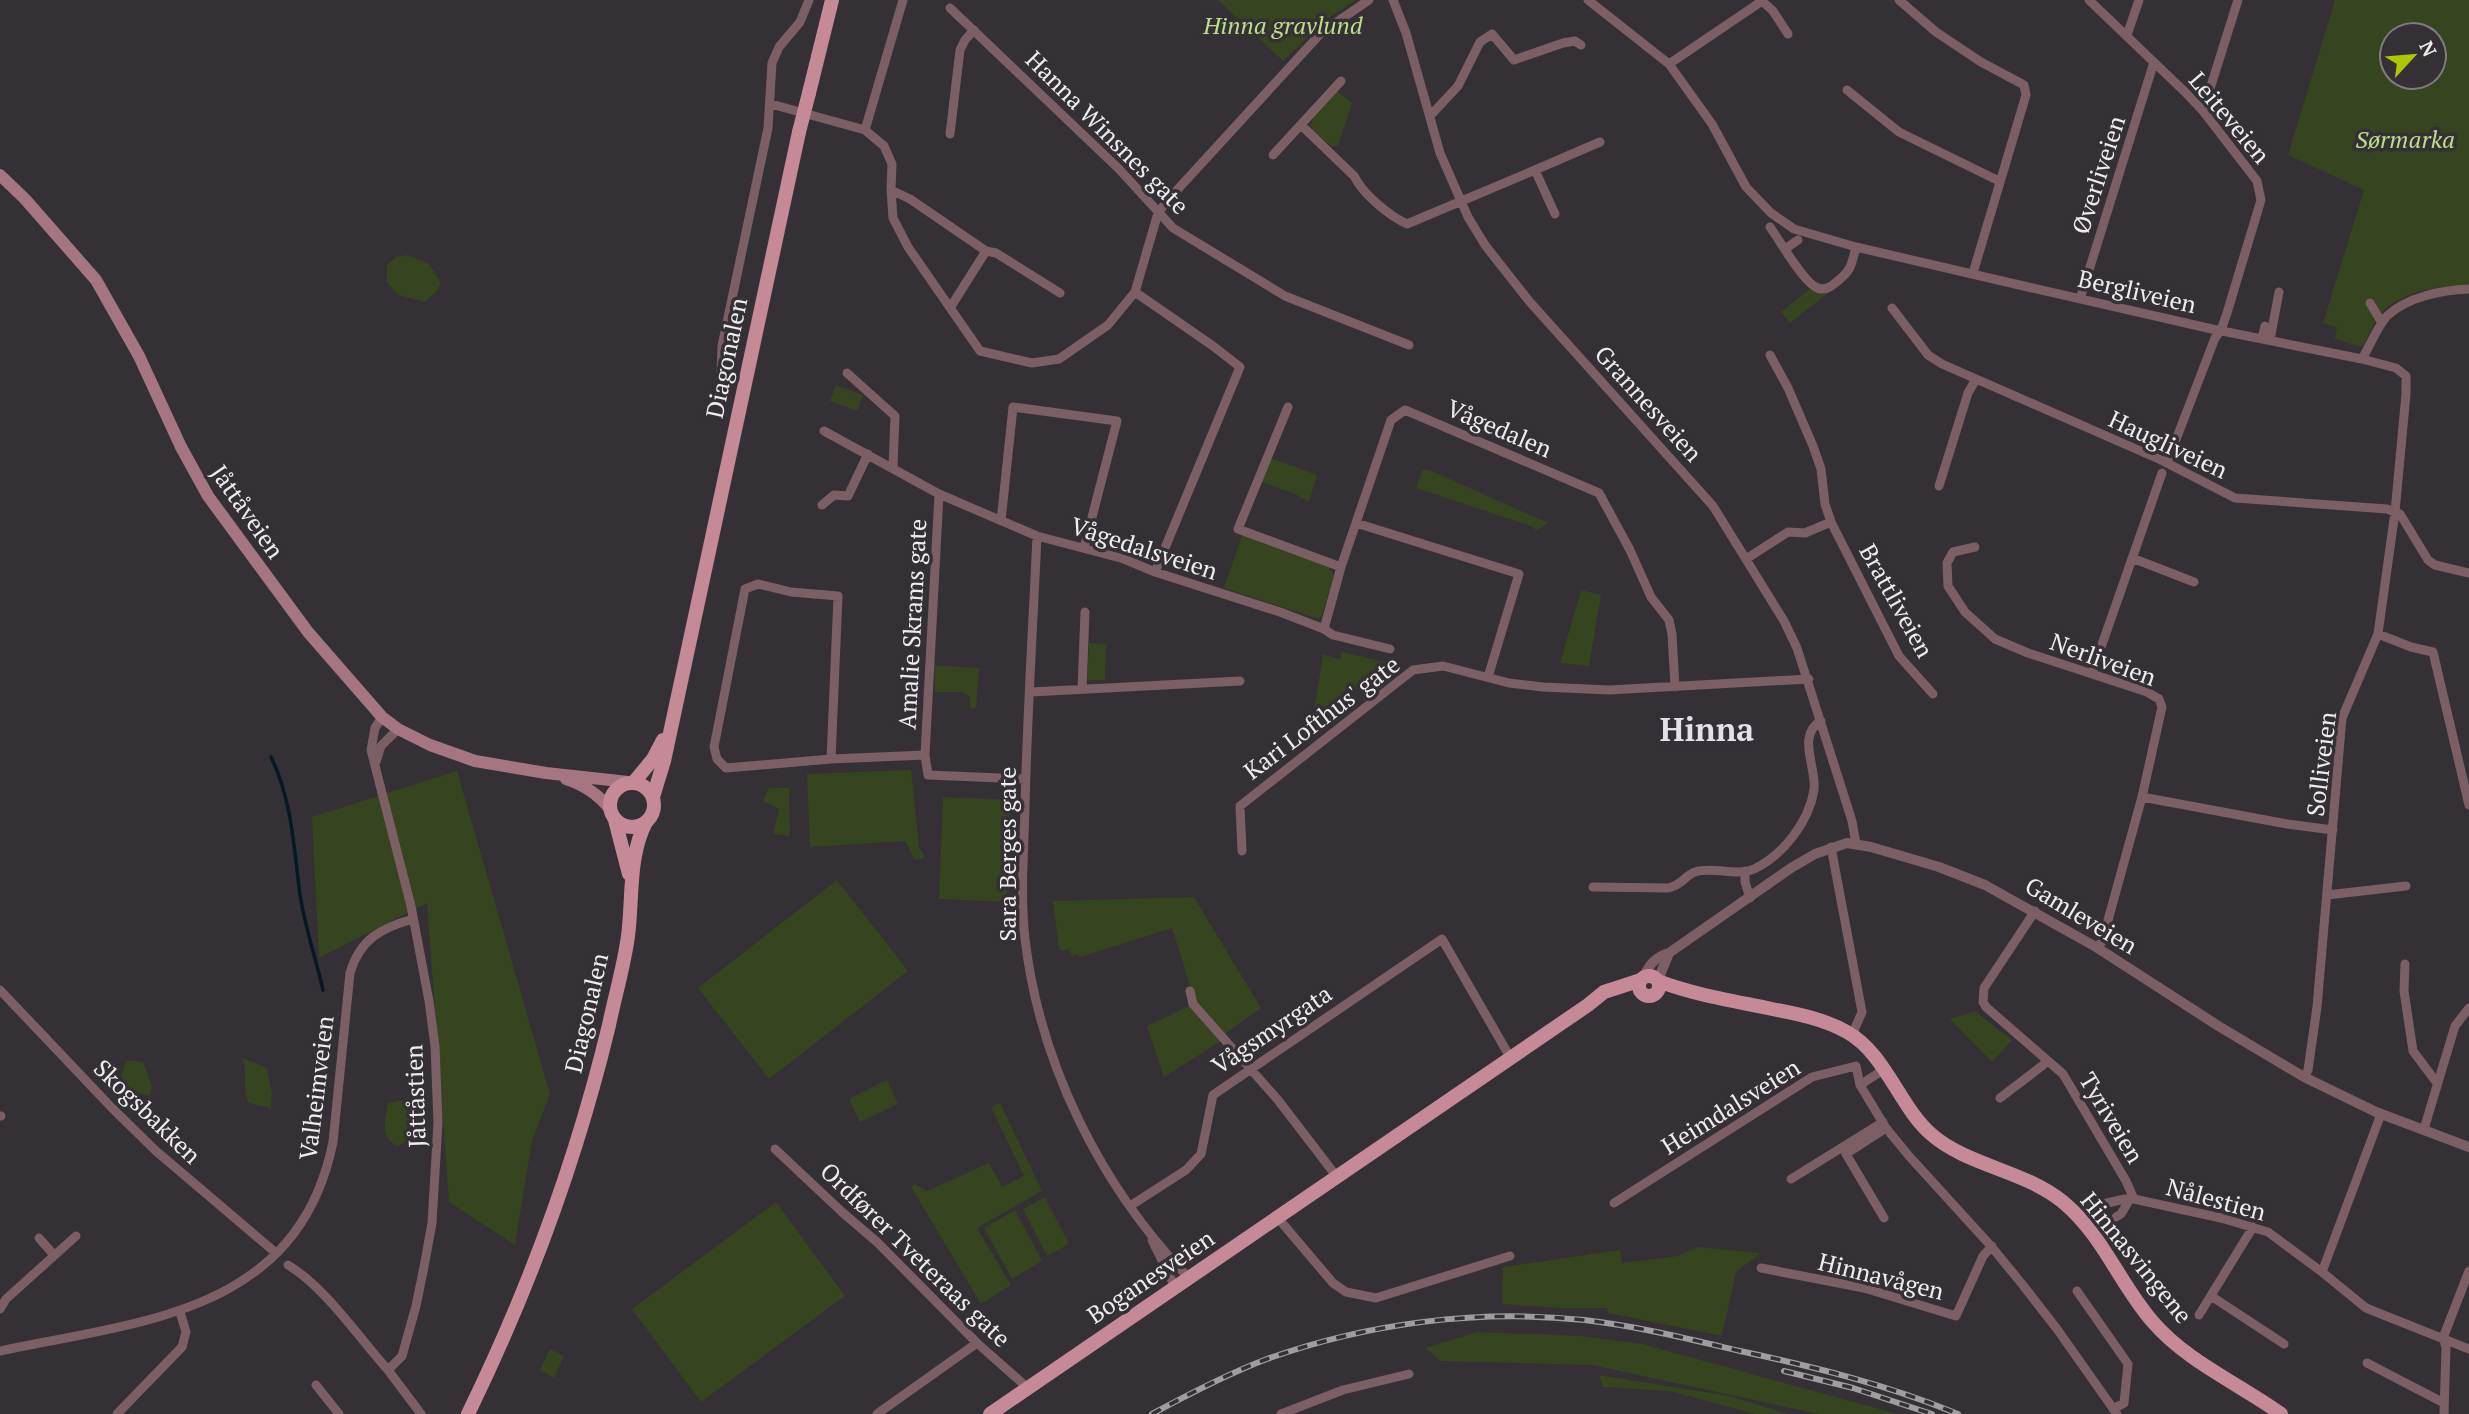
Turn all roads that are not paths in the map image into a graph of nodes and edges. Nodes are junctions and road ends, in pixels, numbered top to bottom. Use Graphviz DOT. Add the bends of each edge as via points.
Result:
graph roads {
  1 [pos="809,0"];
  2 [pos="832,0"];
  3 [pos="903,0"];
  4 [pos="1369,0"];
  5 [pos="1393,0"];
  6 [pos="1588,0"];
  7 [pos="1899,0"];
  8 [pos="2089,0"];
  9 [pos="2139,0"];
  10 [pos="2238,0"];
  11 [pos="950,8"];
  12 [pos="974,30"];
  13 [pos="1788,34"];
  14 [pos="2127,35"];
  15 [pos="1581,45"];
  16 [pos="2154,62"];
  17 [pos="1669,64"];
  18 [pos="1341,81"];
  19 [pos="1847,90"];
  20 [pos="771,104"];
  21 [pos="2203,111"];
  22 [pos="1430,116"];
  23 [pos="1301,125"];
  24 [pos="865,130"];
  25 [pos="950,134"];
  26 [pos="1600,142"];
  27 [pos="1273,155"];
  28 [pos="1535,170"];
  29 [pos="0,175"];
  30 [pos="1999,181"];
  31 [pos="891,190"];
  32 [pos="1461,202"];
  33 [pos="1158,213"];
  34 [pos="1555,214"];
  35 [pos="1770,228"];
  36 [pos="1798,240"];
  37 [pos="1856,247"];
  38 [pos="1785,249"];
  39 [pos="986,251"];
  40 [pos="1973,273"];
  41 [pos="2469,289"];
  42 [pos="1135,292"];
  43 [pos="2279,292"];
  44 [pos="1060,293"];
  45 [pos="2080,299"];
  46 [pos="2370,303"];
  47 [pos="950,308"];
  48 [pos="1892,308"];
  49 [pos="2382,323"];
  50 [pos="2221,330"];
  51 [pos="2266,339"];
  52 [pos="1409,345"];
  53 [pos="1770,355"];
  54 [pos="2362,359"];
  55 [pos="721,372"];
  56 [pos="847,373"];
  57 [pos="2406,376"];
  58 [pos="1976,379"];
  59 [pos="1288,407"];
  60 [pos="824,431"];
  61 [pos="868,454"];
  62 [pos="2167,463"];
  63 [pos="893,467"];
  64 [pos="2162,473"];
  65 [pos="1939,486"];
  66 [pos="939,494"];
  67 [pos="822,505"];
  68 [pos="2395,512"];
  69 [pos="1001,521"];
  70 [pos="1831,522"];
  71 [pos="1356,523"];
  72 [pos="1037,536"];
  73 [pos="1975,547"];
  74 [pos="1084,548"];
  75 [pos="2132,558"];
  76 [pos="1746,559"];
  77 [pos="1341,567"];
  78 [pos="1155,572"];
  79 [pos="2469,573"];
  80 [pos="2194,582"];
  81 [pos="1085,612"];
  82 [pos="1324,629"];
  83 [pos="2378,634"];
  84 [pos="1390,649"];
  85 [pos="2092,673"];
  86 [pos="1488,677"];
  87 [pos="1809,679"];
  88 [pos="1240,681"];
  89 [pos="1675,687"];
  90 [pos="1082,689"];
  91 [pos="1031,692"];
  92 [pos="1933,694"];
  93 [pos="382,716"];
  94 [pos="1821,721"];
  95 [pos="670,726"];
  96 [pos="398,729"];
  97 [pos="925,755"];
  98 [pos="831,759"];
  99 [pos="376,763"];
  100 [pos="546,773"];
  101 [pos="1026,779"];
  102 [pos="631,782"];
  103 [pos="653,797"];
  104 [pos="2142,797"];
  105 [pos="2469,805"];
  106 [pos="613,814"];
  107 [pos="646,822"];
  108 [pos="2333,830"];
  109 [pos="1856,844"];
  110 [pos="1831,847"];
  111 [pos="1242,851"];
  112 [pos="1745,871"];
  113 [pos="632,886"];
  114 [pos="2406,886"];
  115 [pos="1593,887"];
  116 [pos="2327,895"];
  117 [pos="1751,898"];
  118 [pos="2035,911"];
  119 [pos="413,919"];
  120 [pos="2096,947"];
  121 [pos="2405,964"];
  122 [pos="1650,984"];
  123 [pos="0,990"];
  124 [pos="1190,991"];
  125 [pos="2469,1008"];
  126 [pos="1852,1035"];
  127 [pos="1510,1057"];
  128 [pos="2047,1062"];
  129 [pos="1250,1070"];
  130 [pos="1883,1070"];
  131 [pos="2304,1077"];
  132 [pos="2437,1083"];
  133 [pos="1860,1085"];
  134 [pos="2000,1097"];
  135 [pos="2381,1114"];
  136 [pos="1885,1125"];
  137 [pos="2424,1129"];
  138 [pos="2469,1147"];
  139 [pos="775,1149"];
  140 [pos="1337,1177"];
  141 [pos="1791,1179"];
  142 [pos="2132,1199"];
  143 [pos="1614,1203"];
  144 [pos="1130,1206"];
  145 [pos="2089,1206"];
  146 [pos="1277,1217"];
  147 [pos="2116,1217"];
  148 [pos="1884,1218"];
  149 [pos="2253,1227"];
  150 [pos="1146,1229"];
  151 [pos="76,1236"];
  152 [pos="39,1238"];
  153 [pos="1992,1246"];
  154 [pos="276,1253"];
  155 [pos="54,1255"];
  156 [pos="1510,1256"];
  157 [pos="288,1265"];
  158 [pos="1760,1268"];
  159 [pos="2469,1271"];
  160 [pos="2322,1272"];
  161 [pos="1189,1278"];
  162 [pos="1175,1287"];
  163 [pos="2077,1292"];
  164 [pos="2211,1296"];
  165 [pos="0,1309"];
  166 [pos="180,1311"];
  167 [pos="2199,1315"];
  168 [pos="2443,1338"];
  169 [pos="977,1343"];
  170 [pos="2284,1343"];
  171 [pos="1,1349"];
  172 [pos="2469,1349"];
  173 [pos="2367,1363"];
  174 [pos="388,1370"];
  175 [pos="1409,1374"];
  176 [pos="316,1385"];
  177 [pos="1028,1388"];
  178 [pos="2444,1403"];
  179 [pos="2115,1412"];
  180 [pos="117,1414"];
  181 [pos="339,1414"];
  182 [pos="421,1414"];
  183 [pos="468,1414"];
  184 [pos="877,1414"];
  185 [pos="990,1414"];
  186 [pos="1281,1414"];
  187 [pos="2122,1414"];
  188 [pos="2281,1414"];
  189 [pos="2444,1414"];
  1 -- 20 [label="street" via="772,64"];
  2 -- 95 [label="main road, Diagonalen, bridge"];
  3 -- 24 [label="street"];
  4 -- 33 [label="street" via="1322,32"];
  5 -- 22 [label="street, Grannesveien"];
  6 -- 17 [label="street, Bergliveien"];
  7 -- 30 [label="street" via="1936,32 2024,85 2026,95"];
  8 -- 14 [label="street, Leiteveien"];
  9 -- 14 [label="street"];
  10 -- 21 [label="street"];
  11 -- 12 [label="street, Hanna Winsnes gate"];
  12 -- 25 [label="street" via="960,50"];
  12 -- 33 [label="street, Hanna Winsnes gate" via="1119,169"];
  13 -- 17 [label="street" via="1762,1"];
  14 -- 16 [label="street, Leiteveien"];
  15 -- 22 [label="street" via="1563,43 1514,60 1493,34 1480,42 1458,86"];
  16 -- 21 [label="street, Leiteveien"];
  16 -- 45 [label="street, Øverliveien"];
  17 -- 37 [label="street, Bergliveien" via="1712,124 1757,200 1794,229"];
  18 -- 23 [label="street"];
  19 -- 30 [label="street" via="1899,132"];
  20 -- 24 [label="street"];
  20 -- 55 [label="street" via="722,346"];
  21 -- 50 [label="street, Leiteveien" via="2261,192"];
  22 -- 32 [label="street, Grannesveien"];
  23 -- 27 [label="street"];
  23 -- 32 [label="street" via="1359,185 1407,224"];
  24 -- 31 [label="street" via="889,154"];
  26 -- 28 [label="street"];
  28 -- 32 [label="street"];
  28 -- 34 [label="street"];
  29 -- 93 [label="main road, Jåttåveien" via="96,280 139,356 189,463 220,514 308,632"];
  30 -- 40 [label="street"];
  31 -- 39 [label="street"];
  31 -- 47 [label="street" via="893,218"];
  32 -- 76 [label="street, Grannesveien" via="1485,245 1713,506"];
  33 -- 42 [label="street"];
  33 -- 52 [label="street, Hanna Winsnes gate" via="1173,228 1285,296"];
  35 -- 38 [label="street"];
  36 -- 38 [label="street"];
  37 -- 38 [label="street" via="1847,274 1822,289 1815,288"];
  37 -- 40 [label="street, Bergliveien"];
  39 -- 44 [label="street"];
  39 -- 47 [label="street"];
  40 -- 45 [label="street, Bergliveien"];
  41 -- 49 [label="street" via="2420,298 2396,309"];
  42 -- 47 [label="street" via="1108,325 1059,359 1032,363 980,351"];
  42 -- 78 [label="street" via="1240,368"];
  43 -- 51 [label="street"];
  45 -- 50 [label="street, Bergliveien"];
  46 -- 49 [label="street"];
  48 -- 58 [label="street, Haugliveien" via="1931,359"];
  49 -- 54 [label="street"];
  50 -- 51 [label="street, Bergliveien"];
  50 -- 62 [label="street"];
  51 -- 54 [label="street, Bergliveien"];
  53 -- 70 [label="street, Brattliveien" via="1816,453"];
  54 -- 57 [label="street, Bergliveien" via="2396,368"];
  56 -- 63 [label="street" via="895,416"];
  57 -- 68 [label="street, Solliveien"];
  58 -- 62 [label="street, Haugliveien"];
  58 -- 65 [label="street"];
  59 -- 77 [label="street" via="1238,529"];
  60 -- 61 [label="street, Vågedalsveien"];
  61 -- 63 [label="street, Vågedalsveien"];
  61 -- 67 [label="street" via="848,496 834,495"];
  62 -- 68 [label="street, Haugliveien" via="2235,498"];
  63 -- 66 [label="street, Vågedalsveien"];
  64 -- 75 [label="street"];
  66 -- 69 [label="street, Vågedalsveien"];
  66 -- 97 [label="street, Amalie Skrams gate"];
  68 -- 79 [label="street" via="2428,560"];
  68 -- 83 [label="street, Solliveien"];
  69 -- 72 [label="street, Vågedalsveien"];
  69 -- 74 [label="street" via="1013,407 1117,421"];
  70 -- 76 [label="street" via="1805,533 1788,532"];
  70 -- 92 [label="street, Brattliveien" via="1899,656"];
  71 -- 77 [label="street, Vågedalen"];
  71 -- 86 [label="street" via="1519,574"];
  71 -- 89 [label="street, Vågedalen" via="1391,420 1405,410 1595,490 1603,496 1651,597 1670,620"];
  72 -- 74 [label="street, Vågedalsveien"];
  72 -- 91 [label="street, Sara Berges gate"];
  73 -- 85 [label="street, Nerliveien" via="1953,552 1947,563 1948,586 1965,612 1995,639"];
  74 -- 78 [label="street, Vågedalsveien"];
  75 -- 80 [label="street"];
  75 -- 85 [label="street"];
  76 -- 87 [label="street, Grannesveien" via="1791,634"];
  77 -- 82 [label="street, Vågedalen"];
  78 -- 82 [label="street, Vågedalsveien"];
  81 -- 90 [label="street"];
  82 -- 84 [label="street, Vågedalsveien"];
  83 -- 105 [label="street" via="2433,652"];
  83 -- 108 [label="street, Solliveien" via="2342,718"];
  85 -- 104 [label="street, Nerliveien" via="2159,699 2162,707"];
  86 -- 89 [label="street, Kari Lofthus' gate" via="1576,690"];
  86 -- 111 [label="street, Kari Lofthus' gate" via="1443,666 1413,670 1240,806"];
  87 -- 89 [label="street, Kari Lofthus' gate"];
  87 -- 94 [label="street, Grannesveien"];
  88 -- 90 [label="street"];
  90 -- 91 [label="street"];
  91 -- 101 [label="street, Sara Berges gate"];
  93 -- 96 [label="main road, Jåttåveien"];
  93 -- 99 [label="street, Jåttåstien" via="371,741"];
  94 -- 109 [label="street, Grannesveien"];
  94 -- 112 [label="street" via="1809,733 1815,788 1808,811 1784,846 1764,863"];
  95 -- 102 [label="main road, Diagonalen" via="653,759"];
  95 -- 103 [label="main road, Diagonalen"];
  96 -- 99 [label="street" via="381,746"];
  96 -- 100 [label="main road, Jåttåveien" via="475,761"];
  97 -- 98 [label="street"];
  97 -- 101 [label="street" via="928,775"];
  98 -- 98 [label="street" via="726,768 717,759 714,747 745,589 758,584 838,596"];
  99 -- 119 [label="street, Jåttåstien"];
  100 -- 102 [label="main road, Jåttåveien"];
  100 -- 106 [label="main road, Jåttåveien" via="599,796"];
  101 -- 144 [label="street, Sara Berges gate" via="1022,902 1029,968 1047,1046 1085,1134"];
  102 -- 103 [label="main road" via="644,786"];
  102 -- 106 [label="main road" via="614,791"];
  103 -- 107 [label="main road" via="653,811"];
  104 -- 108 [label="street"];
  104 -- 120 [label="street, Nerliveien" via="2102,942"];
  106 -- 107 [label="main road" via="626,826"];
  106 -- 113 [label="main road, Diagonalen"];
  107 -- 113 [label="main road, Diagonalen" via="635,849"];
  108 -- 116 [label="street, Solliveien"];
  109 -- 110 [label="street, Gamleveien"];
  109 -- 118 [label="street, Gamleveien" via="1938,867"];
  110 -- 117 [label="street, Gamleveien" via="1791,868"];
  110 -- 126 [label="street" via="1862,1012"];
  112 -- 115 [label="street" via="1694,872 1678,886 1668,888"];
  112 -- 117 [label="street"];
  113 -- 183 [label="main road, Diagonalen" via="628,940 598,1068 564,1178"];
  114 -- 116 [label="street"];
  116 -- 131 [label="street, Solliveien"];
  117 -- 122 [label="street, Gamleveien" via="1669,953"];
  118 -- 120 [label="street, Gamleveien"];
  118 -- 128 [label="street, Tyriveien" via="1984,988 1980,1002"];
  119 -- 154 [label="street, Valheimveien" via="378,931 353,961 329,1161 309,1212"];
  119 -- 174 [label="street, Jåttåstien" via="435,1046 437,1160 432,1223 416,1306 402,1356"];
  120 -- 131 [label="street, Gamleveien"];
  121 -- 132 [label="street" via="2413,1051"];
  122 -- 126 [label="main road, Hinnasvingene" via="1816,1018"];
  122 -- 127 [label="main road, Boganesveien" via="1588,1004"];
  123 -- 154 [label="street, Skogsbakken" via="147,1142"];
  124 -- 129 [label="street" via="1193,1004"];
  125 -- 132 [label="street" via="2455,1026"];
  126 -- 130 [label="main road, Hinnasvingene"];
  127 -- 129 [label="street, Vågsmyrgata" via="1442,939"];
  127 -- 140 [label="main road, Boganesveien"];
  128 -- 134 [label="street, Tyriveien"];
  128 -- 142 [label="street, Tyriveien" via="2063,1074 2079,1099"];
  129 -- 140 [label="street"];
  129 -- 144 [label="street, Vågsmyrgata" via="1213,1095 1201,1154 1186,1170"];
  130 -- 133 [label="street"];
  130 -- 188 [label="main road, Hinnasvingene" via="1934,1137 2036,1184 2064,1203 2087,1226 2166,1336"];
  131 -- 135 [label="street, Gamleveien"];
  132 -- 137 [label="street"];
  133 -- 136 [label="street"];
  133 -- 143 [label="street, Heimdalsveien" via="1856,1066 1812,1077"];
  135 -- 137 [label="street, Gamleveien"];
  135 -- 160 [label="street"];
  136 -- 141 [label="street"];
  136 -- 148 [label="street" via="1846,1154"];
  136 -- 153 [label="street"];
  137 -- 138 [label="street, Gamleveien"];
  139 -- 169 [label="street, Ordfører Tveteraas gate" via="877,1241"];
  140 -- 146 [label="main road, Boganesveien"];
  142 -- 145 [label="street, Nålestien"];
  142 -- 147 [label="street"];
  142 -- 149 [label="street, Nålestien"];
  144 -- 150 [label="street, Sara Berges gate"];
  146 -- 156 [label="street" via="1333,1283 1346,1292 1376,1298"];
  146 -- 161 [label="main road, Boganesveien"];
  149 -- 160 [label="street, Nålestien" via="2268,1232 2280,1246"];
  149 -- 164 [label="street"];
  150 -- 161 [label="street, Sara Berges gate"];
  150 -- 162 [label="street, Sara Berges gate"];
  151 -- 155 [label="street"];
  152 -- 155 [label="street"];
  153 -- 158 [label="street, Hinnavågen" via="1956,1316 1864,1288"];
  153 -- 179 [label="street"];
  154 -- 166 [label="street, Valheimveien" via="234,1286"];
  155 -- 165 [label="street"];
  157 -- 174 [label="street" via="331,1303"];
  159 -- 168 [label="street"];
  160 -- 168 [label="street, Nålestien" via="2366,1308"];
  161 -- 162 [label="main road, Boganesveien"];
  162 -- 177 [label="main road, Boganesveien"];
  163 -- 179 [label="street" via="2128,1364 2124,1403"];
  164 -- 167 [label="street"];
  164 -- 170 [label="street"];
  166 -- 171 [label="street, Valheimveien"];
  166 -- 180 [label="street" via="186,1332 182,1347"];
  168 -- 172 [label="street, Nålestien"];
  168 -- 178 [label="street"];
  169 -- 177 [label="street, Ordfører Tveteraas gate"];
  169 -- 184 [label="street"];
  173 -- 178 [label="street"];
  174 -- 182 [label="street"];
  175 -- 186 [label="street" via="1343,1390"];
  176 -- 181 [label="street"];
  177 -- 185 [label="main road, Boganesveien"];
  178 -- 189 [label="street"];
  179 -- 187 [label="street"];
}
